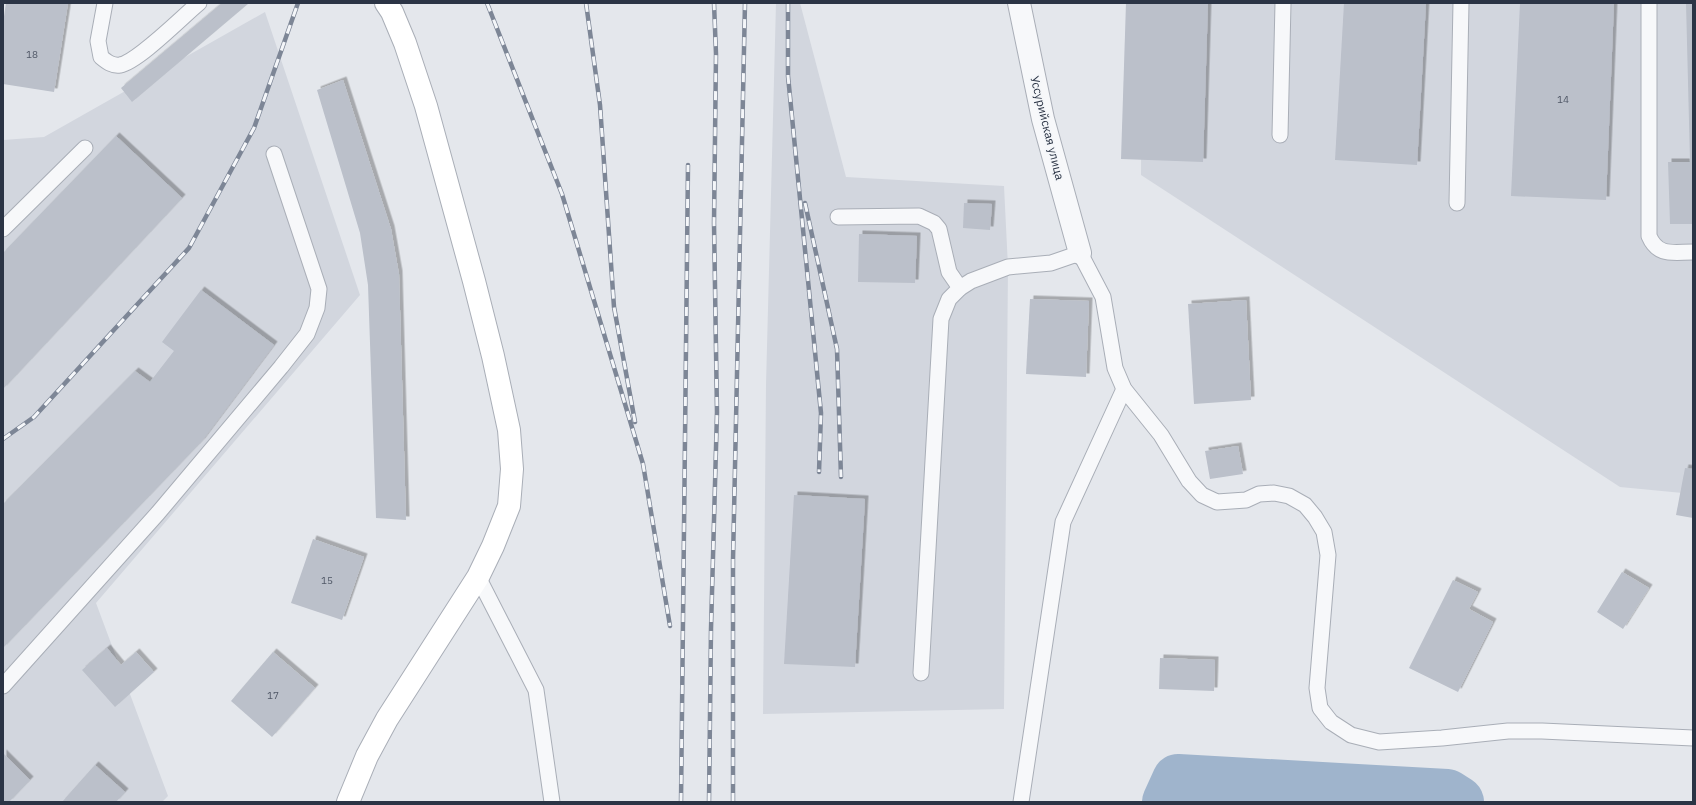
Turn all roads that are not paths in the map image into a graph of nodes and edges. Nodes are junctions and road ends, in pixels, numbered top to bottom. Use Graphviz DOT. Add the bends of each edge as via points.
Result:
graph roads {
  1 [pos="105,3"];
  2 [pos="199,3"];
  3 [pos="386,3"];
  4 [pos="1019,3"];
  5 [pos="1283,3"];
  6 [pos="1461,3"];
  7 [pos="1649,3"];
  8 [pos="1280,135"];
  9 [pos="85,148"];
  10 [pos="274,154"];
  11 [pos="1457,203"];
  12 [pos="838,217"];
  13 [pos="3,229"];
  14 [pos="1693,252"];
  15 [pos="1080,253"];
  16 [pos="960,288"];
  17 [pos="1124,389"];
  18 [pos="478,577"];
  19 [pos="922,673"];
  20 [pos="3,686"];
  21 [pos="1693,738"];
  22 [pos="348,802"];
  23 [pos="552,802"];
  24 [pos="1021,802"];
  1 -- 2 [label="lane" via="98,41 101,57 109,64 121,65 135,58"];
  3 -- 18 [label="main road" via="405,44 428,114 494,356 509,430 512,469 509,506"];
  4 -- 15 [label="street, Уссурийская улица" via="1043,119"];
  5 -- 8 [label="lane"];
  6 -- 11 [label="lane"];
  7 -- 14 [label="lane" via="1649,236 1653,246 1661,251"];
  9 -- 13 [label="lane"];
  10 -- 20 [label="lane" via="319,289 317,308 307,334 204,460"];
  12 -- 16 [label="lane" via="918,216 934,223 939,229 950,272"];
  15 -- 16 [label="lane" via="1051,263 1008,267 971,281"];
  15 -- 17 [label="lane" via="1103,296 1115,368"];
  16 -- 19 [label="lane" via="949,299 941,320"];
  17 -- 21 [label="lane" via="1161,435 1189,481 1202,495 1217,502 1232,502 1246,500 1259,494 1274,493 1289,496 1305,505 1316,517 1324,532 1328,556 1317,688 1320,708 1331,722 1351,735 1379,742 1522,731"];
  17 -- 24 [label="lane" via="1063,522"];
  18 -- 22 [label="main road" via="387,719 367,756"];
  18 -- 23 [label="lane" via="536,690"];
}
